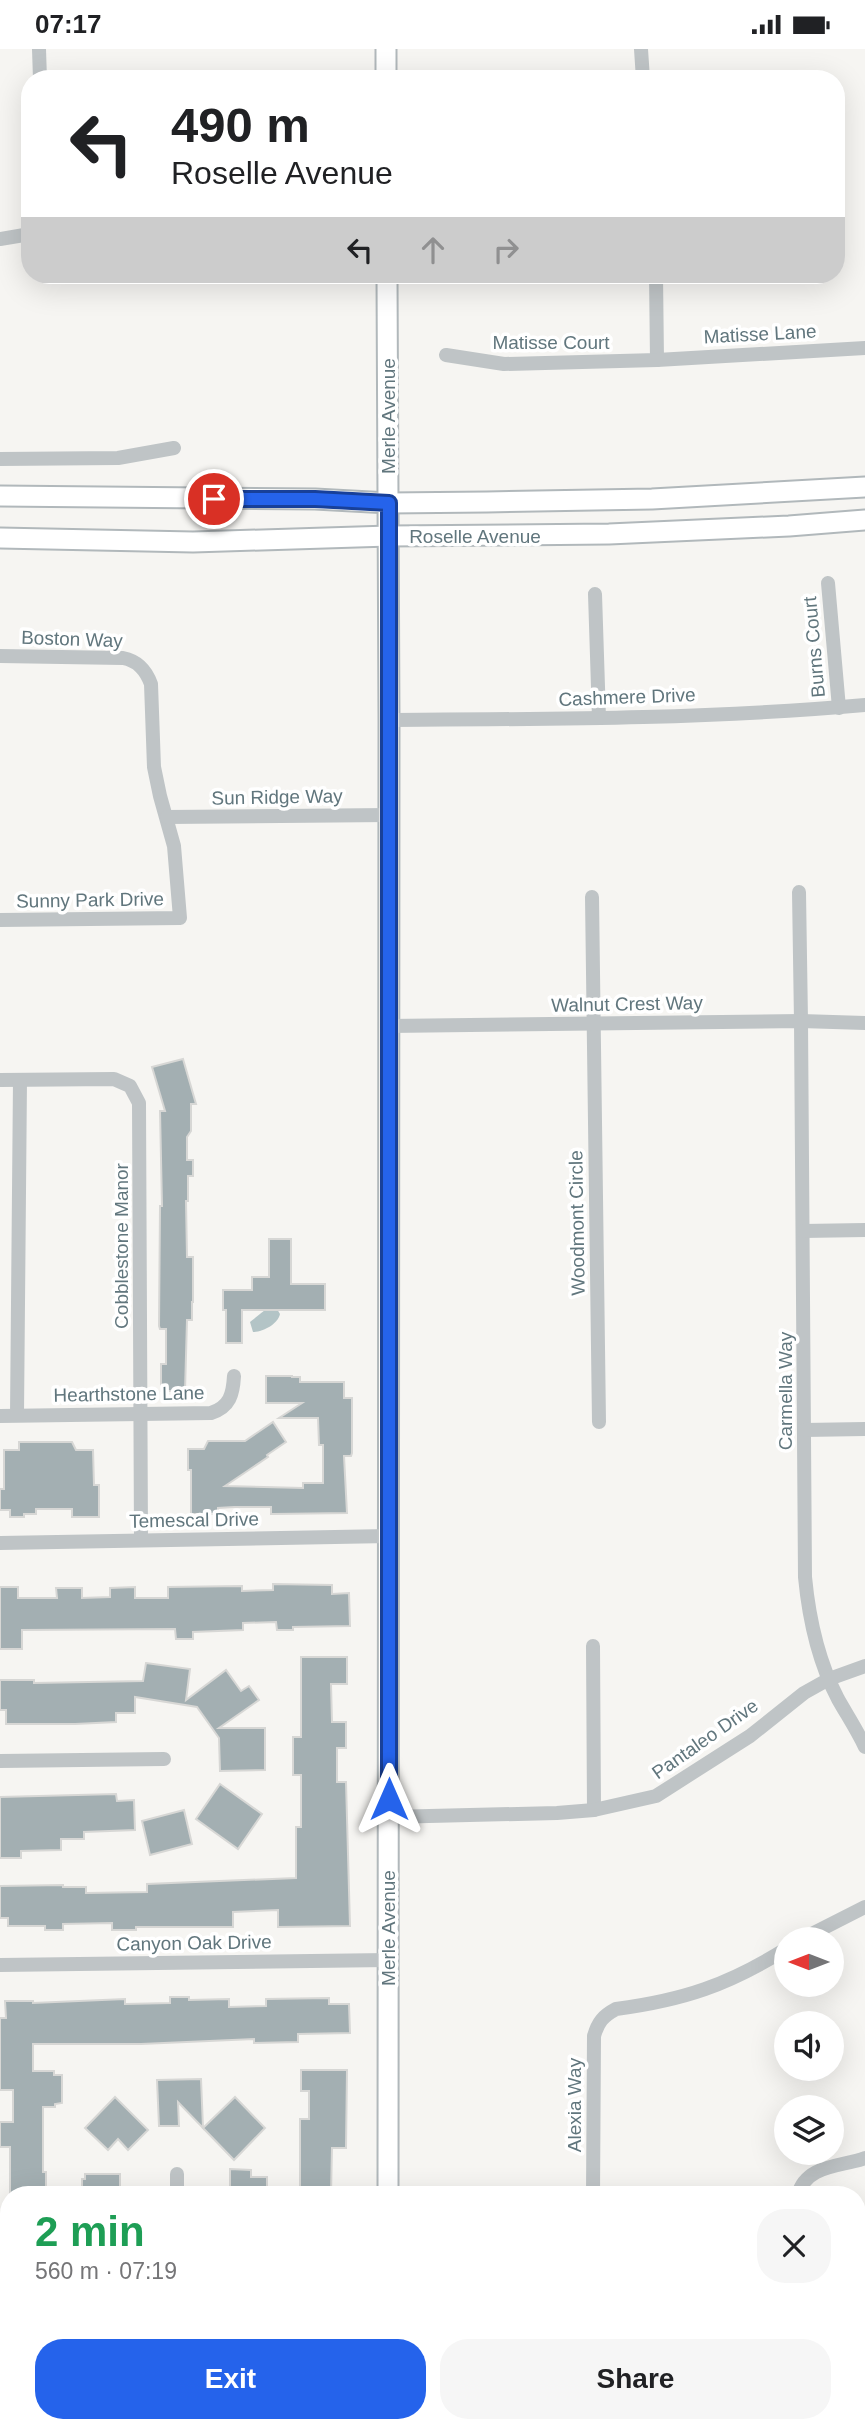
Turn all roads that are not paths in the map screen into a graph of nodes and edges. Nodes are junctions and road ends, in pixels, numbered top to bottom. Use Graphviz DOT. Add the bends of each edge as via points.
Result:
graph roads {
  1 [pos="39,49"];
  2 [pos="386,49"];
  3 [pos="641,49"];
  4 [pos="40,70"];
  5 [pos="386,70"];
  6 [pos="642,70"];
  7 [pos="21,236"];
  8 [pos="0,239"];
  9 [pos="387,284"];
  10 [pos="656,284"];
  11 [pos="865,348"];
  12 [pos="446,355"];
  13 [pos="657,360"];
  14 [pos="174,448"];
  15 [pos="0,459"];
  16 [pos="865,487"];
  17 [pos="0,496"];
  18 [pos="389,503"];
  19 [pos="865,520"];
  20 [pos="389,537"];
  21 [pos="0,538"];
  22 [pos="828,583"];
  23 [pos="596,594"];
  24 [pos="0,656"];
  25 [pos="865,705"];
  26 [pos="839,708"];
  27 [pos="599,718"];
  28 [pos="389,720"];
  29 [pos="389,814"];
  30 [pos="167,817"];
  31 [pos="799,893"];
  32 [pos="593,897"];
  33 [pos="0,920"];
  34 [pos="802,1021"];
  35 [pos="865,1023"];
  36 [pos="594,1024"];
  37 [pos="389,1026"];
  38 [pos="0,1080"];
  39 [pos="20,1080"];
  40 [pos="865,1230"];
  41 [pos="803,1231"];
  42 [pos="234,1376"];
  43 [pos="140,1414"];
  44 [pos="17,1415"];
  45 [pos="0,1416"];
  46 [pos="599,1422"];
  47 [pos="865,1429"];
  48 [pos="804,1430"];
  49 [pos="389,1536"];
  50 [pos="141,1540"];
  51 [pos="0,1543"];
  52 [pos="593,1646"];
  53 [pos="865,1666"];
  54 [pos="829,1679"];
  55 [pos="865,1747"];
  56 [pos="164,1759"];
  57 [pos="0,1761"];
  58 [pos="594,1810"];
  59 [pos="389,1817"];
  60 [pos="865,1907"];
  61 [pos="826,1927"];
  62 [pos="774,1956"];
  63 [pos="388,1960"];
  64 [pos="0,1965"];
  65 [pos="865,2158"];
  66 [pos="177,2174"];
  67 [pos="177,2186"];
  68 [pos="388,2186"];
  69 [pos="593,2186"];
  70 [pos="803,2186"];
  1 -- 4 [label="street"];
  2 -- 5 [label="street"];
  3 -- 6 [label="street"];
  7 -- 8 [label="street"];
  9 -- 18 [label="street, Merle Avenue"];
  10 -- 13 [label="street"];
  11 -- 13 [label="street, Matisse Lane"];
  12 -- 13 [label="street, Matisse Court" via="504,364"];
  14 -- 15 [label="street" via="118,458"];
  16 -- 18 [label="street, Roselle Avenue" via="652,499"];
  17 -- 18 [label="street, Roselle Avenue"];
  18 -- 20 [label="street, Merle Avenue"];
  19 -- 20 [label="street, Roselle Avenue" via="609,534"];
  20 -- 21 [label="street, Roselle Avenue" via="192,542"];
  20 -- 28 [label="street, Merle Avenue"];
  22 -- 26 [label="street, Burns Court"];
  23 -- 27 [label="street"];
  24 -- 30 [label="street, Boston Way" via="123,658 141,666 152,684 154,767"];
  25 -- 26 [label="street, Cashmere Drive"];
  26 -- 27 [label="street, Cashmere Drive"];
  27 -- 28 [label="street, Cashmere Drive"];
  28 -- 29 [label="street, Merle Avenue"];
  29 -- 30 [label="street, Sun Ridge Way"];
  29 -- 37 [label="street, Merle Avenue"];
  30 -- 33 [label="street, Sunny Park Drive" via="180,918"];
  31 -- 34 [label="street, Carmella Way"];
  32 -- 36 [label="street, Woodmont Circle"];
  34 -- 35 [label="street, Walnut Crest Way"];
  34 -- 36 [label="street, Walnut Crest Way"];
  34 -- 41 [label="street, Carmella Way"];
  36 -- 37 [label="street, Walnut Crest Way"];
  36 -- 46 [label="street, Woodmont Circle"];
  37 -- 49 [label="street, Merle Avenue"];
  38 -- 39 [label="street, Cobblestone Manor"];
  39 -- 43 [label="street, Cobblestone Manor" via="114,1079 130,1086 139,1103"];
  39 -- 44 [label="street"];
  40 -- 41 [label="street"];
  41 -- 48 [label="street, Carmella Way"];
  42 -- 43 [label="street, Hearthstone Lane" via="233,1393 219,1411"];
  43 -- 44 [label="street, Hearthstone Lane"];
  43 -- 50 [label="street, Cobblestone Manor"];
  44 -- 45 [label="street, Hearthstone Lane"];
  47 -- 48 [label="street"];
  48 -- 54 [label="street, Carmella Way" via="807,1605"];
  49 -- 50 [label="street, Temescal Drive"];
  49 -- 59 [label="street, Merle Avenue"];
  50 -- 51 [label="street, Temescal Drive"];
  52 -- 58 [label="street"];
  53 -- 54 [label="street, Pantaleo Drive"];
  54 -- 55 [label="street, Carmella Way"];
  54 -- 58 [label="street, Pantaleo Drive" via="656,1796"];
  56 -- 57 [label="street"];
  58 -- 59 [label="street, Pantaleo Drive"];
  59 -- 63 [label="street, Merle Avenue"];
  60 -- 61 [label="street"];
  62 -- 69 [label="street, Alexia Way" via="716,1987 679,1999 616,2009 597,2024"];
  63 -- 64 [label="street, Canyon Oak Drive"];
  63 -- 68 [label="street, Merle Avenue"];
  65 -- 70 [label="street" via="820,2169"];
  66 -- 67 [label="street"];
}
